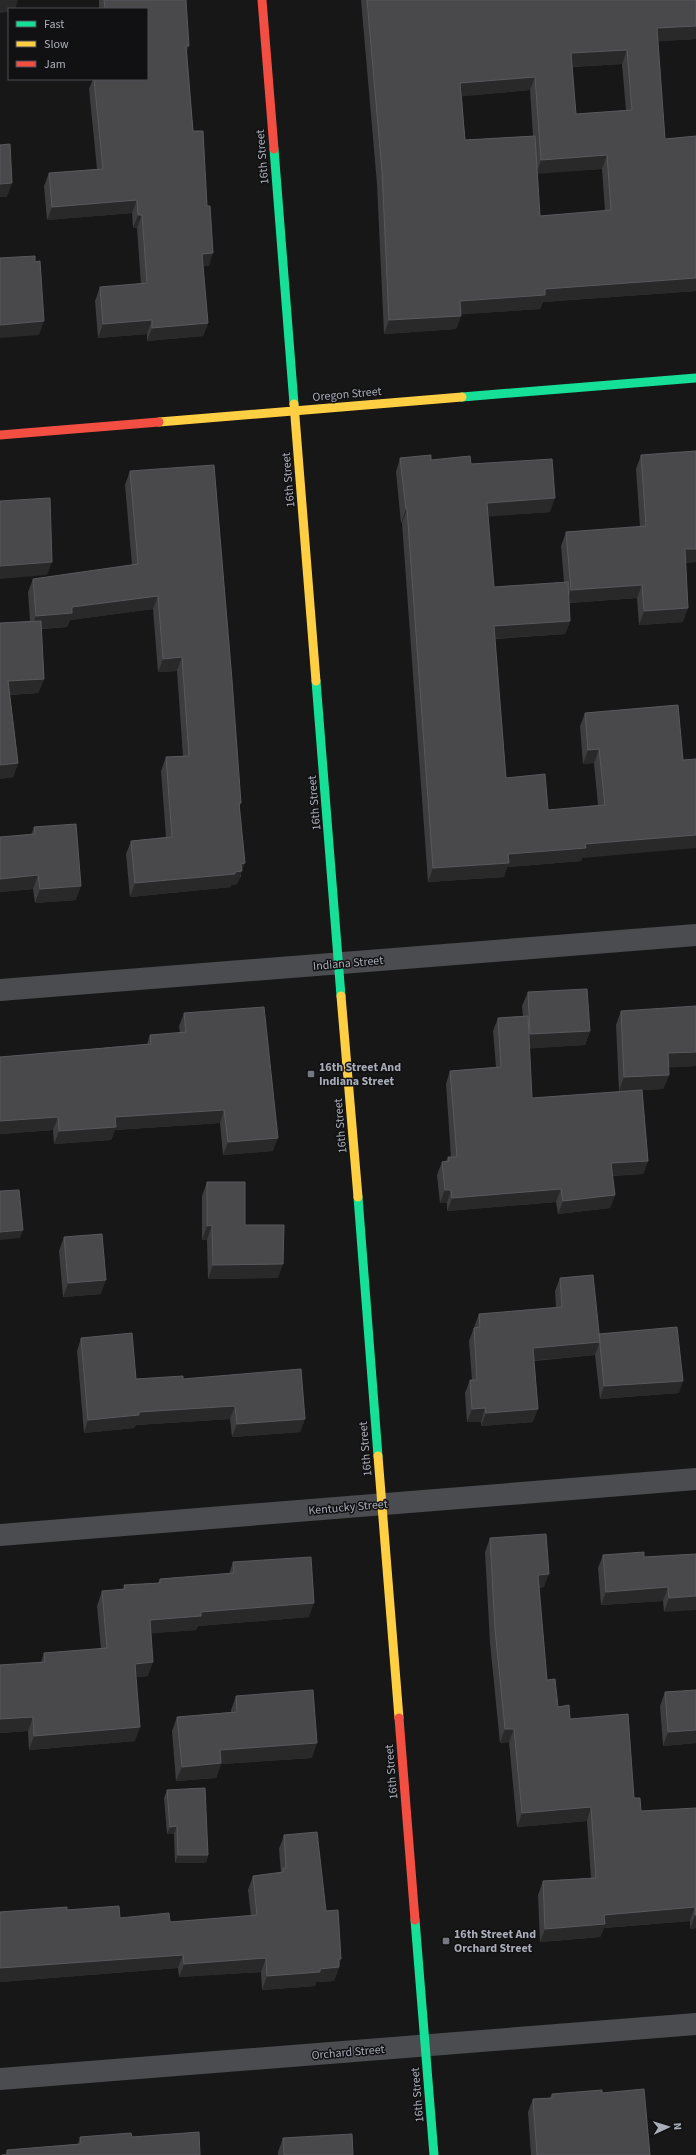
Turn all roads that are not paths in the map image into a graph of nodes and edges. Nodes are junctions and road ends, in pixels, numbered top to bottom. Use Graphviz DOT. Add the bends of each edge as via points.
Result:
graph roads {
  1 [pos="262,0"];
  2 [pos="696,378"];
  3 [pos="294,411"];
  4 [pos="0,435"];
  5 [pos="696,935"];
  6 [pos="338,963"];
  7 [pos="0,990"];
  8 [pos="696,1479"];
  9 [pos="382,1504"];
  10 [pos="0,1535"];
  11 [pos="696,2024"];
  12 [pos="425,2045"];
  13 [pos="0,2079"];
  14 [pos="434,2155"];
  1 -- 3 [label="street, 16th Street"];
  2 -- 3 [label="street, Oregon Street"];
  3 -- 4 [label="street, Oregon Street"];
  3 -- 6 [label="street, 16th Street"];
  5 -- 6 [label="street, Indiana Street"];
  6 -- 7 [label="street, Indiana Street"];
  6 -- 9 [label="street, 16th Street"];
  8 -- 9 [label="street, Kentucky Street"];
  9 -- 10 [label="street, Kentucky Street"];
  9 -- 12 [label="street, 16th Street"];
  11 -- 12 [label="street, Orchard Street"];
  12 -- 13 [label="street, Orchard Street"];
  12 -- 14 [label="street, 16th Street"];
}
